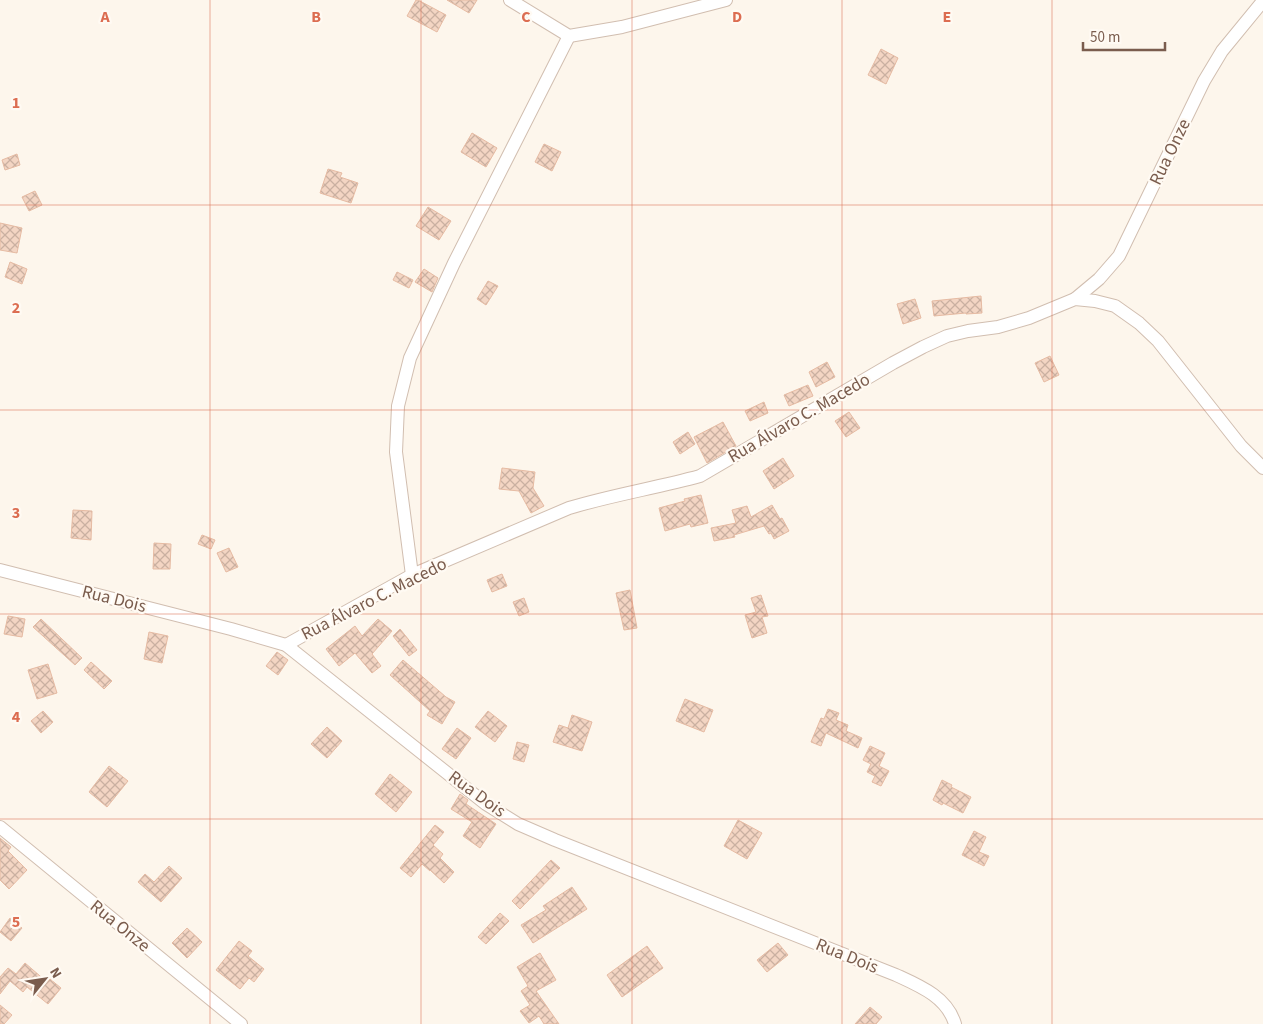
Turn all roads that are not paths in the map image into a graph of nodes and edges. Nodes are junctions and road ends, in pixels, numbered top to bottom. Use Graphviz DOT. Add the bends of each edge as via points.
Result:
graph roads {
  1 [pos="510,0"];
  2 [pos="726,0"];
  3 [pos="1263,1"];
  4 [pos="569,36"];
  5 [pos="1075,300"];
  6 [pos="1263,468"];
  7 [pos="0,570"];
  8 [pos="412,575"];
  9 [pos="286,645"];
  10 [pos="0,827"];
  11 [pos="241,1024"];
  12 [pos="955,1024"];
  1 -- 4 [label="street"];
  2 -- 4 [label="street" via="622,27"];
  3 -- 5 [label="street, Rua Onze" via="1222,50 1119,256"];
  4 -- 8 [label="street" via="454,263 410,358 398,406 396,452"];
  5 -- 6 [label="street, Rua Álvaro C. Macedo" via="1115,306 1139,323 1158,341 1241,446"];
  5 -- 8 [label="street, Rua Álvaro C. Macedo" via="1029,318 998,327 961,332 923,347 700,476 569,508"];
  7 -- 9 [label="street, Rua Dois"];
  8 -- 9 [label="street, Rua Álvaro C. Macedo"];
  9 -- 12 [label="street, Rua Dois" via="486,804 518,824 896,975 924,988 943,1002"];
  10 -- 11 [label="street, Rua Onze"];
}
